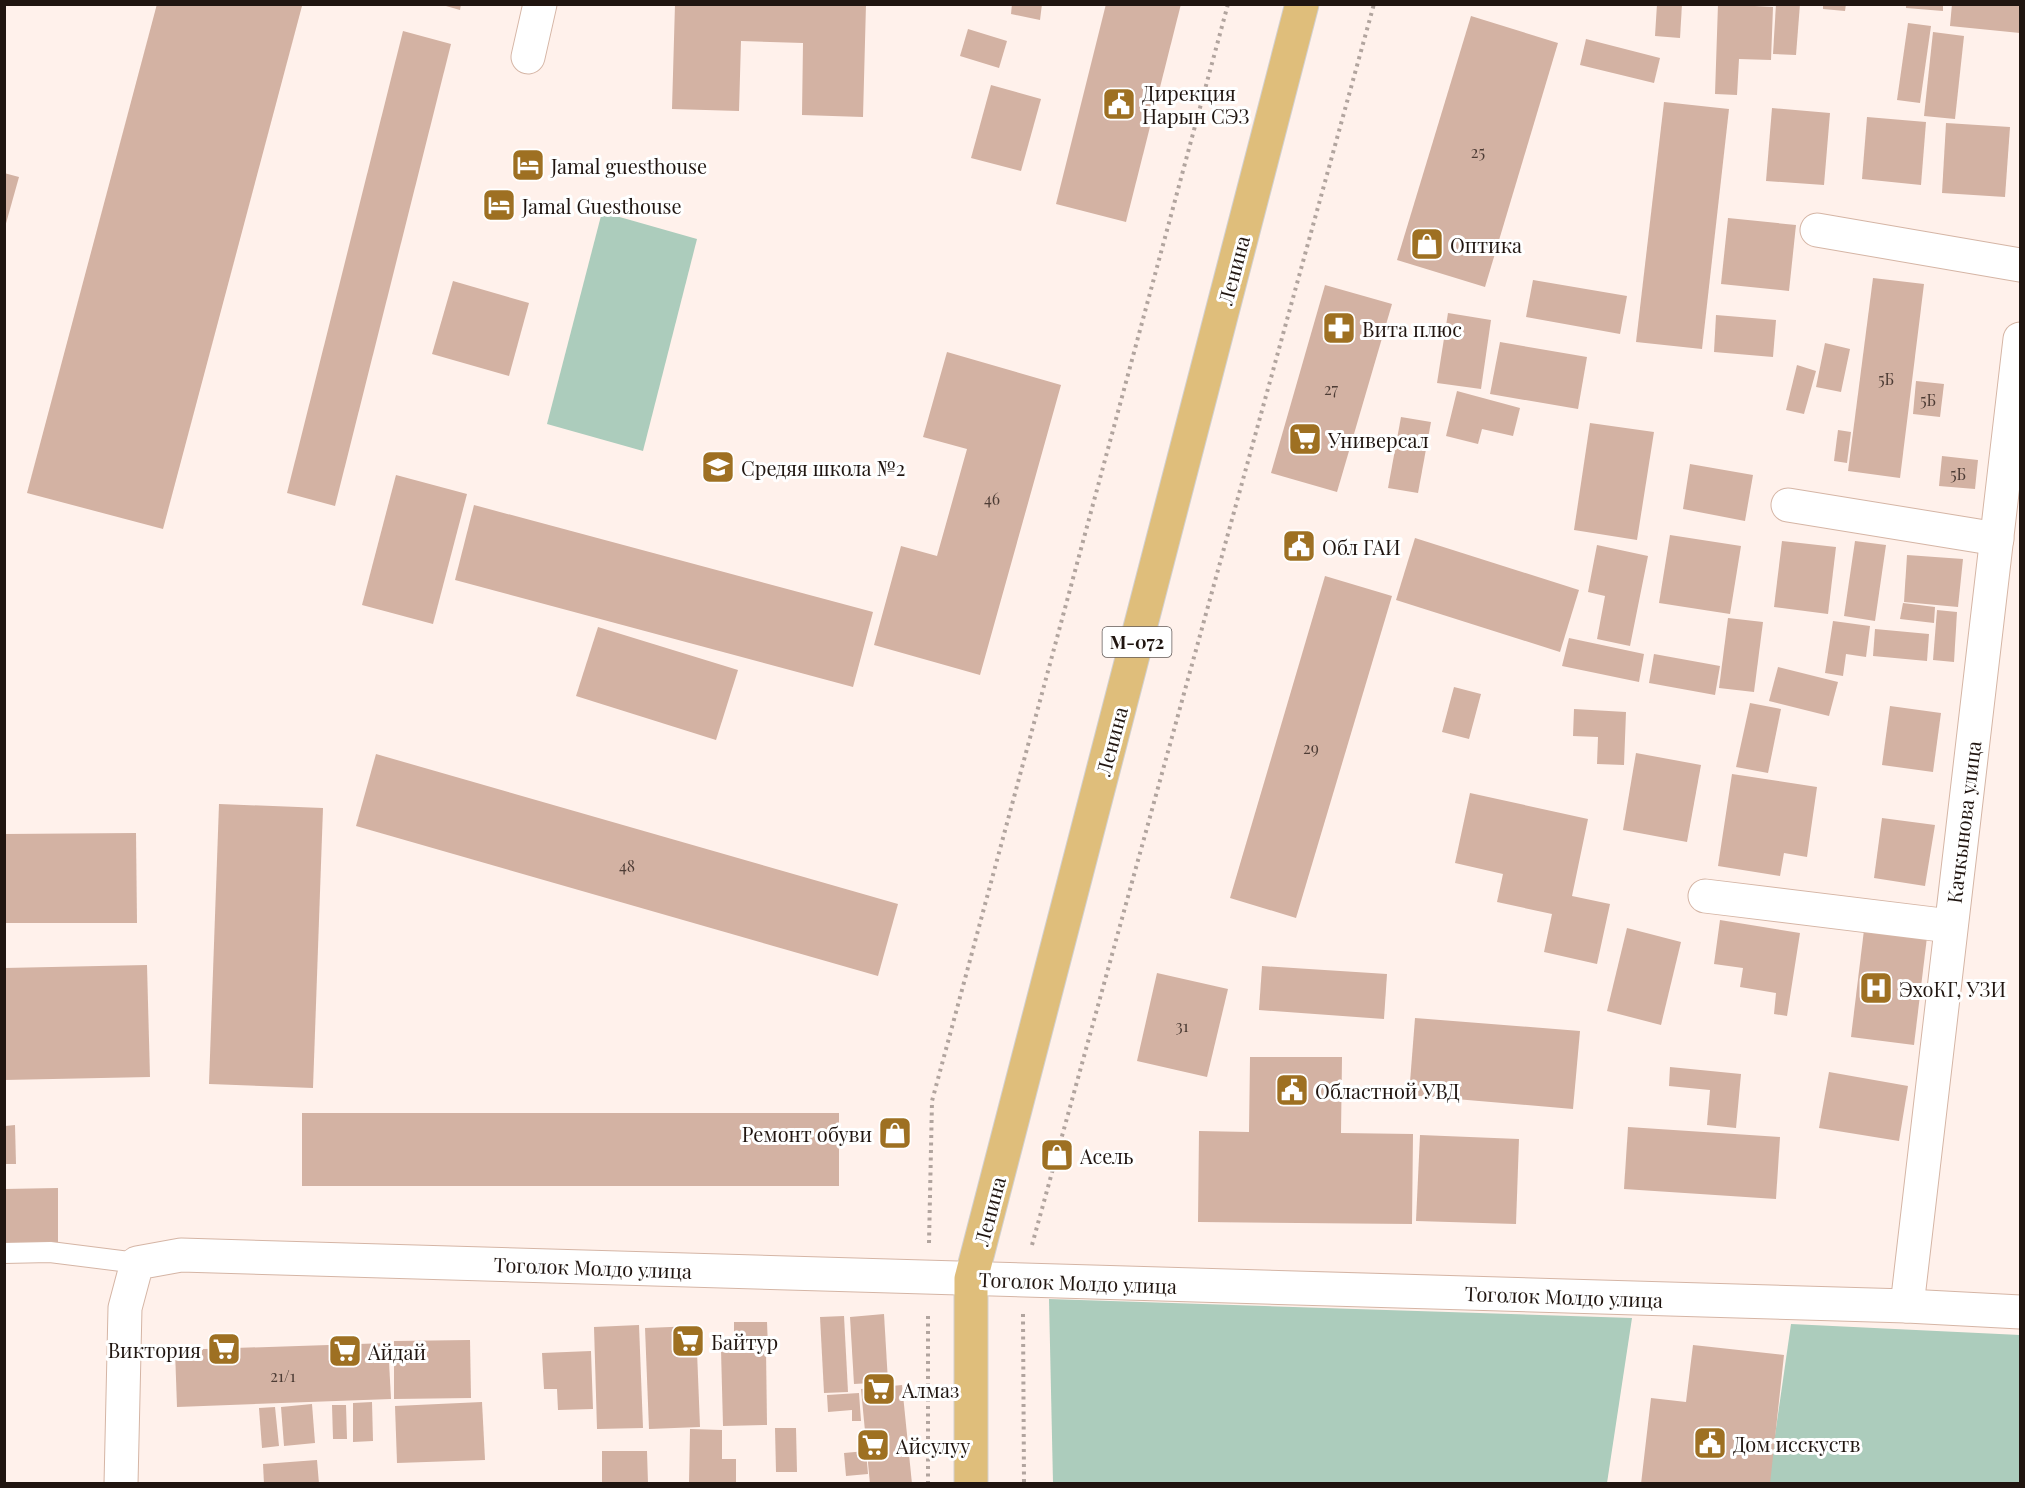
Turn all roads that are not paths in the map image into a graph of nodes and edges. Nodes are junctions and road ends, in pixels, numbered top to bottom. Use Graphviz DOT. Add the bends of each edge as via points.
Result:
graph roads {
  1 [pos="540,4"];
  2 [pos="1302,4"];
  3 [pos="528,57"];
  4 [pos="1817,230"];
  5 [pos="2020,265"];
  6 [pos="2020,339"];
  7 [pos="1788,505"];
  8 [pos="1997,539"];
  9 [pos="1705,896"];
  10 [pos="1950,926"];
  11 [pos="4,1253"];
  12 [pos="137,1263"];
  13 [pos="971,1279"];
  14 [pos="1907,1306"];
  15 [pos="2020,1312"];
  16 [pos="121,1484"];
  17 [pos="971,1484"];
  1 -- 3 [label="street"];
  2 -- 13 [label="main road, Ленина / М-072"];
  4 -- 5 [label="street"];
  6 -- 8 [label="street, Качкынова улица"];
  7 -- 8 [label="street"];
  8 -- 10 [label="street, Качкынова улица"];
  9 -- 10 [label="street"];
  10 -- 14 [label="street, Качкынова улица"];
  11 -- 12 [label="lane" via="50,1252"];
  12 -- 13 [label="street, Тоголок Молдо улица" via="181,1255"];
  12 -- 16 [label="street" via="125,1308"];
  13 -- 14 [label="street, Тоголок Молдо улица"];
  13 -- 17 [label="main road, Ленина / М-072"];
  14 -- 15 [label="street, Тоголок Молдо улица"];
}
